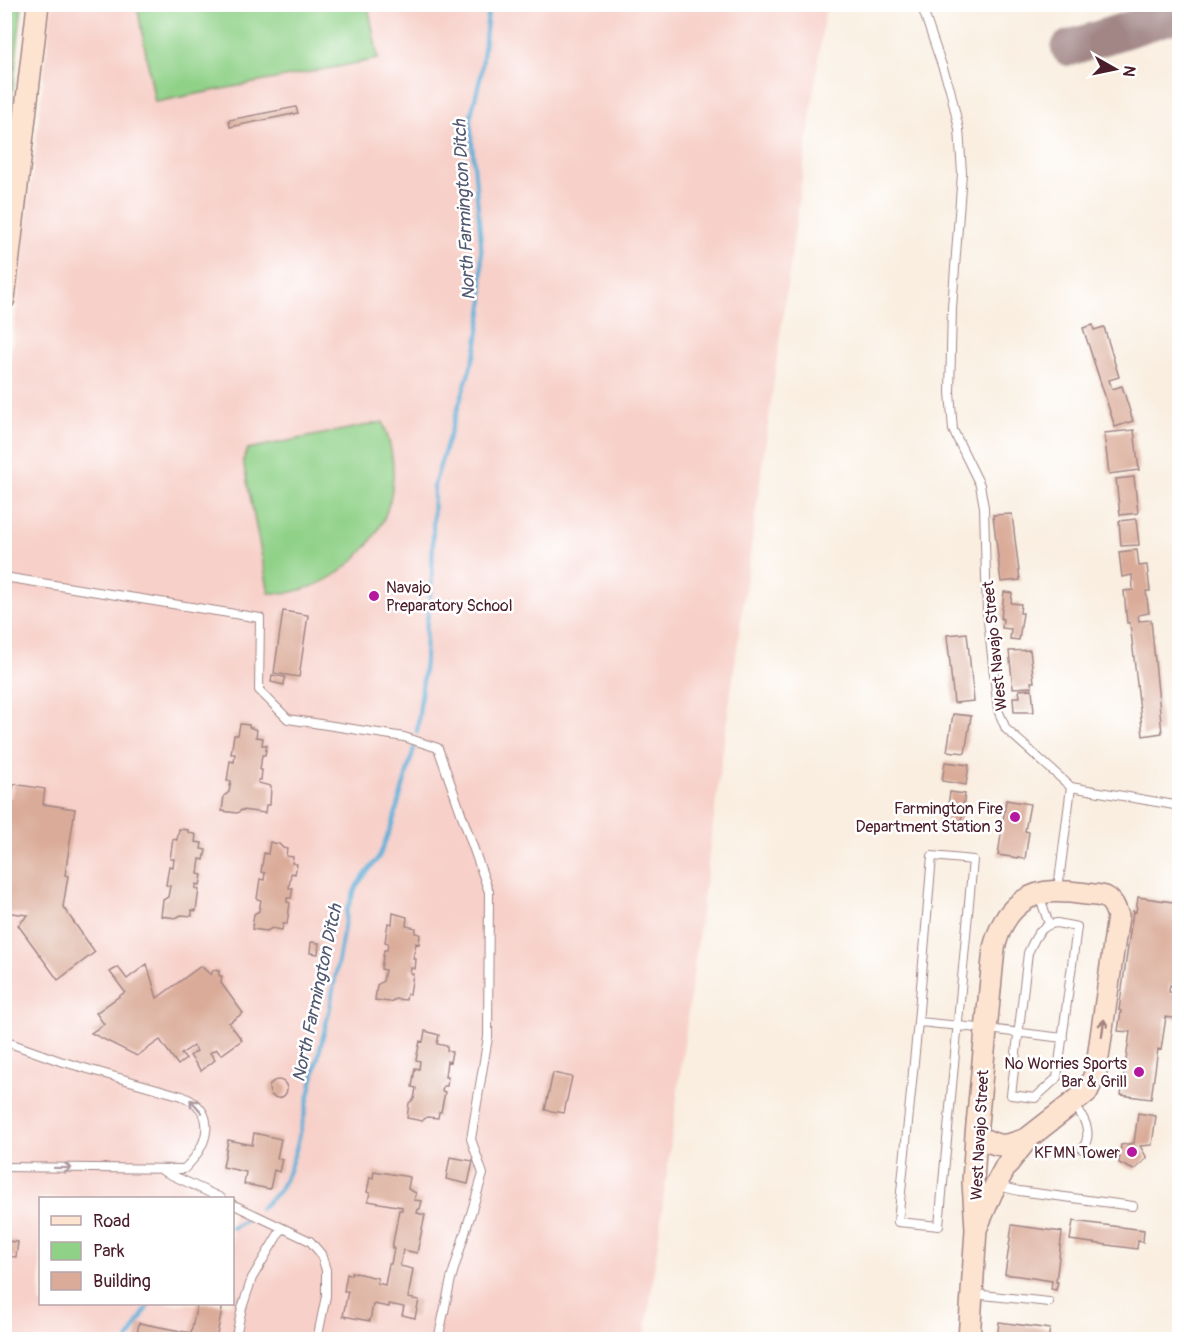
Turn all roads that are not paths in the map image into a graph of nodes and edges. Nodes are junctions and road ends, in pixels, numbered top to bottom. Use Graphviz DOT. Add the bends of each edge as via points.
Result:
graph roads {
  1 [pos="38,4"];
  2 [pos="921,4"];
  3 [pos="4,298"];
  4 [pos="4,577"];
  5 [pos="1071,787"];
  6 [pos="1179,806"];
  7 [pos="1048,892"];
  8 [pos="1049,924"];
  9 [pos="918,1022"];
  10 [pos="958,1025"];
  11 [pos="986,1028"];
  12 [pos="1019,1032"];
  13 [pos="1063,1038"];
  14 [pos="4,1041"];
  15 [pos="1073,1104"];
  16 [pos="976,1135"];
  17 [pos="1028,1138"];
  18 [pos="1082,1149"];
  19 [pos="4,1167"];
  20 [pos="159,1169"];
  21 [pos="973,1182"];
  22 [pos="996,1185"];
  23 [pos="219,1197"];
  24 [pos="234,1205"];
  25 [pos="1133,1206"];
  26 [pos="282,1228"];
  27 [pos="976,1229"];
  28 [pos="972,1294"];
  29 [pos="1049,1302"];
  30 [pos="235,1340"];
  31 [pos="317,1340"];
  32 [pos="438,1340"];
  33 [pos="969,1340"];
  1 -- 3 [label="street"];
  2 -- 5 [label="lane, West Navajo Street" via="950,89 958,129 962,184 950,392 953,430 980,485 984,507 987,612 998,710 1006,729"];
  4 -- 32 [label="lane" via="260,618 260,690 288,719 404,737 438,748 489,892 488,1037 471,1139 483,1174 451,1279"];
  5 -- 6 [label="lane"];
  5 -- 7 [label="lane"];
  7 -- 8 [label="lane"];
  7 -- 11 [label="street, West Navajo Street" via="1023,901 1000,927 994,948"];
  15 -- 7 [label="street, one-way" via="1087,1092 1096,1072 1118,916 1114,904 1104,896"];
  8 -- 12 [label="lane" via="1036,935 1028,953"];
  8 -- 13 [label="lane" via="1077,927"];
  9 -- 10 [label="lane"];
  9 -- 10 [label="lane" via="932,856 973,860"];
  9 -- 10 [label="lane" via="898,1222 939,1226"];
  10 -- 11 [label="lane"];
  11 -- 12 [label="lane"];
  11 -- 16 [label="street, West Navajo Street"];
  12 -- 13 [label="lane"];
  12 -- 13 [label="lane" via="1011,1095 1035,1098 1057,1078"];
  20 -- 14 [label="lane, one-way" via="184,1169 204,1145 207,1127 194,1101"];
  15 -- 17 [label="street"];
  15 -- 18 [label="lane" via="1087,1127"];
  16 -- 17 [label="street" via="1000,1146"];
  16 -- 21 [label="street, West Navajo Street"];
  17 -- 22 [label="street"];
  19 -- 20 [label="lane, one-way"];
  20 -- 23 [label="lane"];
  21 -- 22 [label="lane"];
  21 -- 27 [label="street, West Navajo Street"];
  22 -- 25 [label="lane"];
  22 -- 27 [label="street"];
  24 -- 26 [label="lane"];
  26 -- 30 [label="lane" via="252,1278"];
  26 -- 31 [label="lane" via="310,1241 321,1254 326,1270 326,1296"];
  27 -- 28 [label="street, West Navajo Street"];
  28 -- 29 [label="lane"];
  28 -- 33 [label="street, West Navajo Street"];
}
